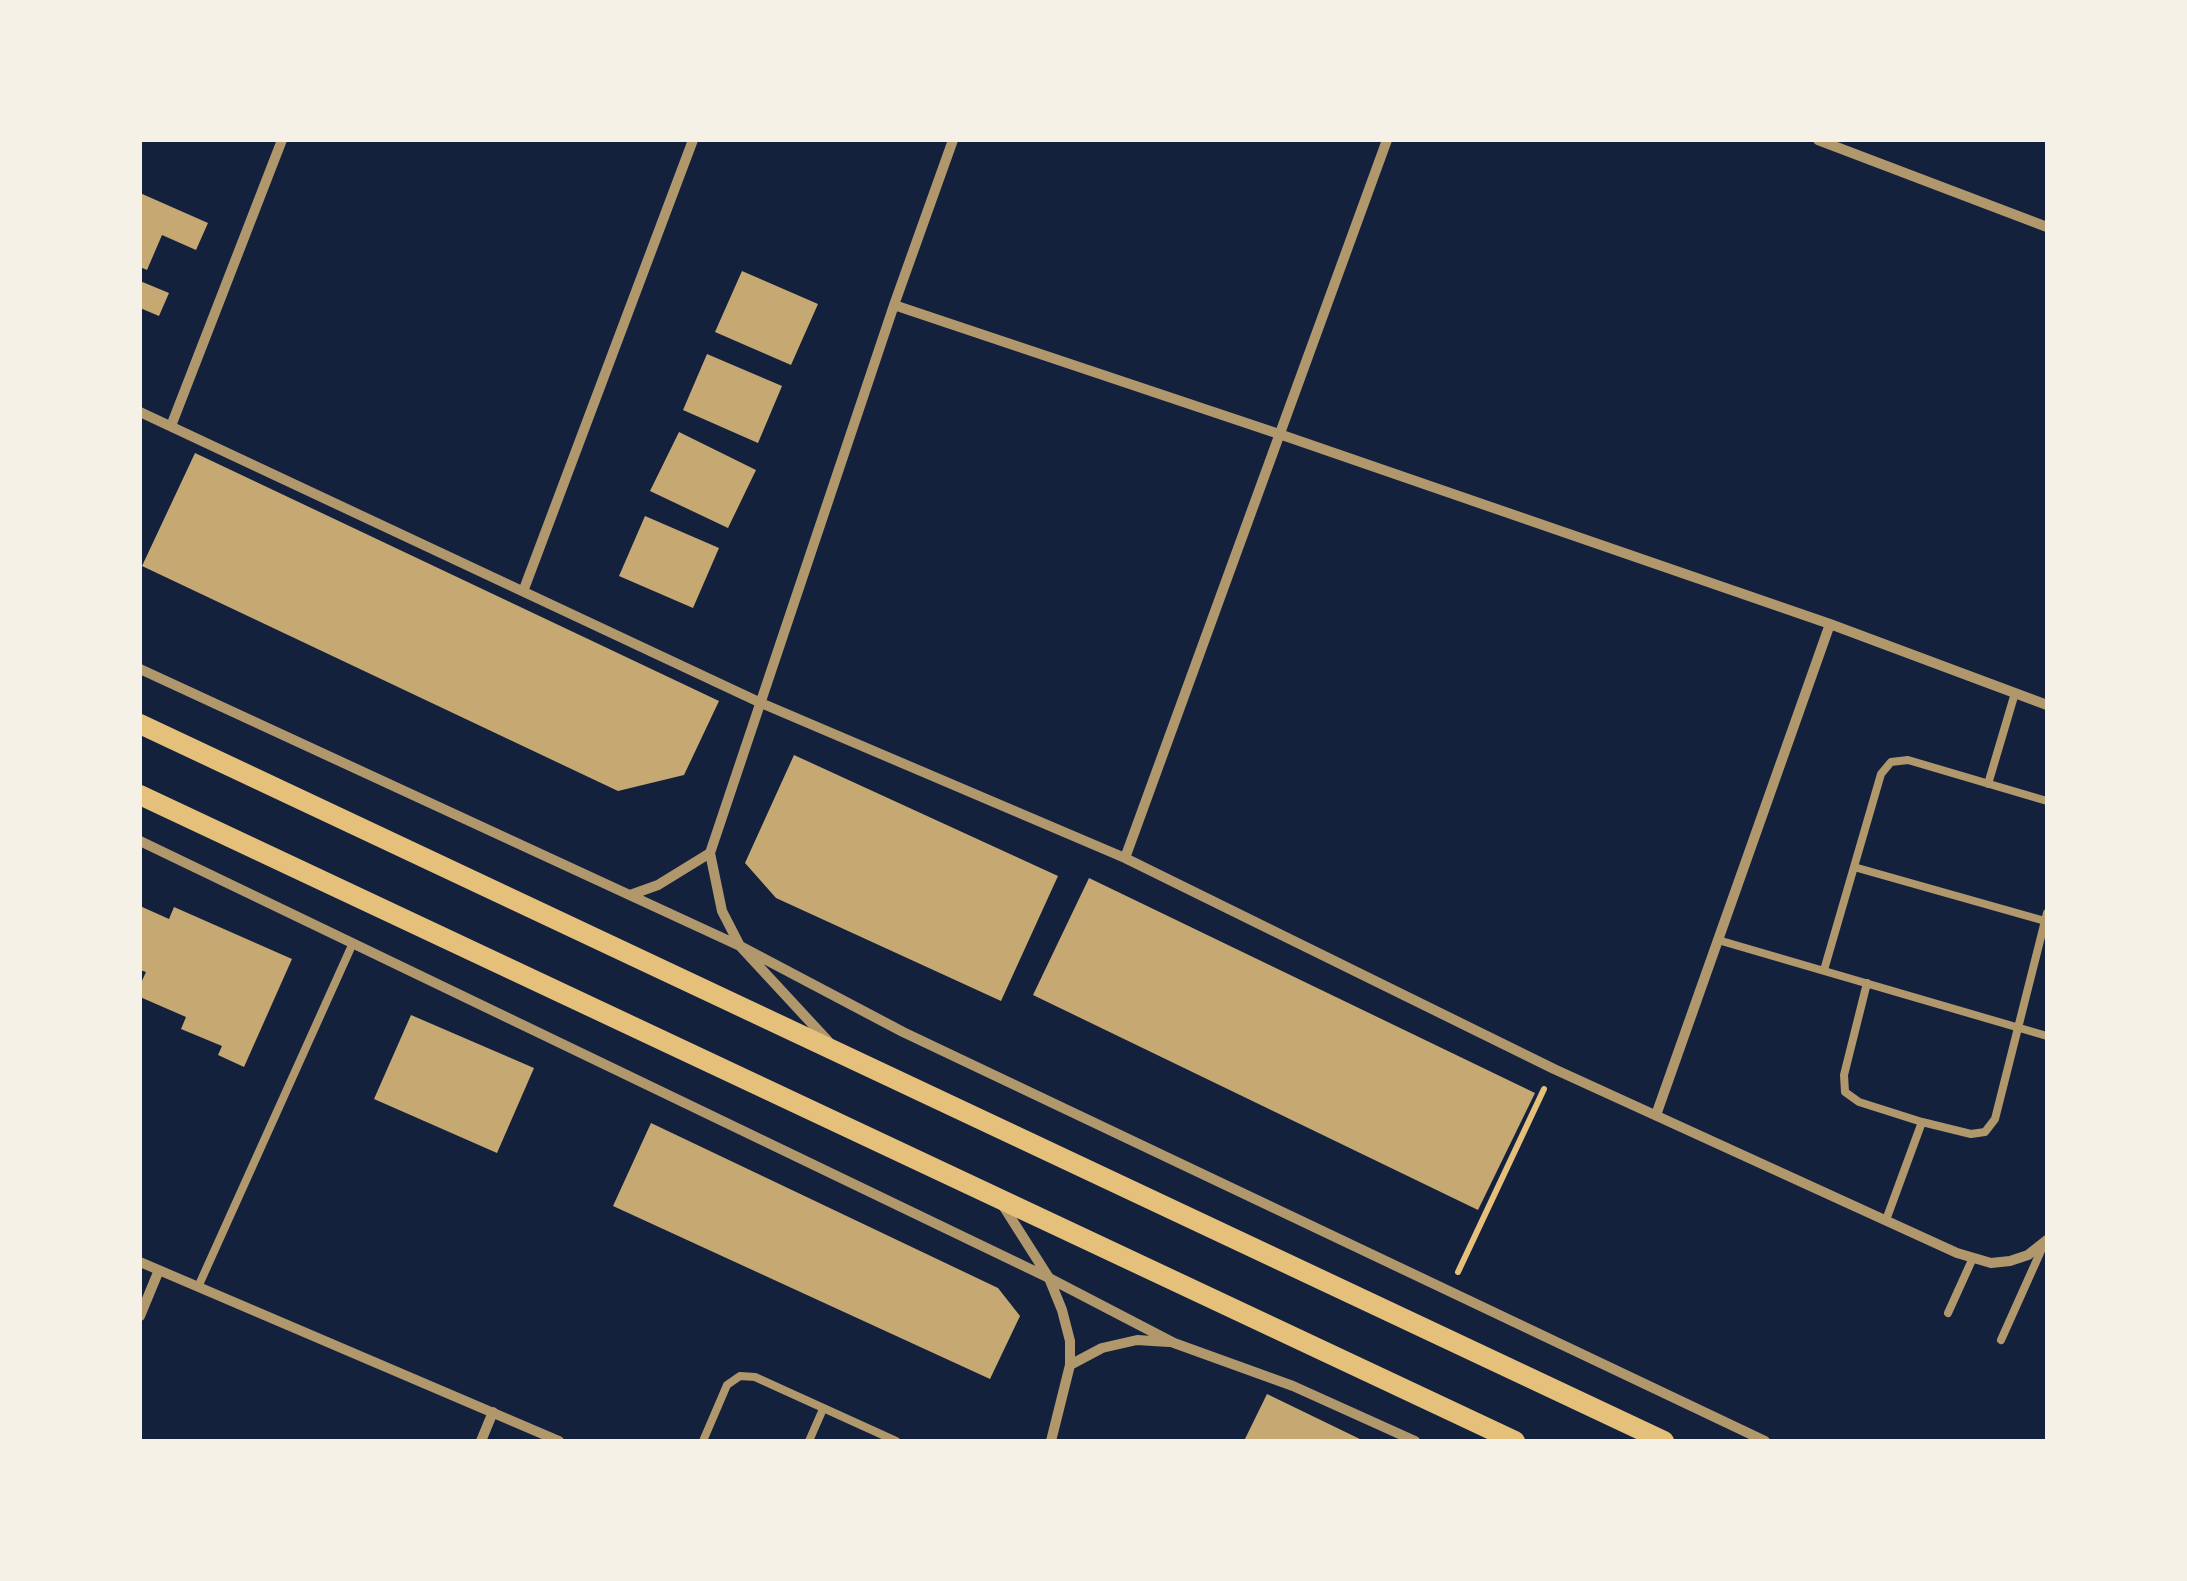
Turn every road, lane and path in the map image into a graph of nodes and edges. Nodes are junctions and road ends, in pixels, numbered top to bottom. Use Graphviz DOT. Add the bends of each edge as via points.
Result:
graph roads {
  1 [pos="282,140"];
  2 [pos="693,140"];
  3 [pos="953,140"];
  4 [pos="1387,140"];
  5 [pos="1818,140"];
  6 [pos="2047,227"];
  7 [pos="894,305"];
  8 [pos="140,412"];
  9 [pos="172,426"];
  10 [pos="1282,435"];
  11 [pos="524,590"];
  12 [pos="1830,624"];
  13 [pos="140,669"];
  14 [pos="2015,693"];
  15 [pos="761,703"];
  16 [pos="2047,705"];
  17 [pos="140,724"];
  18 [pos="1988,784"];
  19 [pos="140,795"];
  20 [pos="2047,801"];
  21 [pos="140,842"];
  22 [pos="710,853"];
  23 [pos="1125,858"];
  24 [pos="1854,867"];
  25 [pos="630,895"];
  26 [pos="2046,917"];
  27 [pos="1718,940"];
  28 [pos="352,943"];
  29 [pos="740,946"];
  30 [pos="1824,970"];
  31 [pos="1867,983"];
  32 [pos="2018,1027"];
  33 [pos="2047,1036"];
  34 [pos="839,1053"];
  35 [pos="1554,1069"];
  36 [pos="1656,1116"];
  37 [pos="1922,1122"];
  38 [pos="998,1198"];
  39 [pos="1886,1220"];
  40 [pos="2045,1242"];
  41 [pos="1972,1260"];
  42 [pos="140,1262"];
  43 [pos="159,1270"];
  44 [pos="1049,1278"];
  45 [pos="198,1287"];
  46 [pos="1450,1291"];
  47 [pos="1948,1313"];
  48 [pos="140,1316"];
  49 [pos="2001,1340"];
  50 [pos="1174,1343"];
  51 [pos="1070,1365"];
  52 [pos="823,1409"];
  53 [pos="493,1412"];
  54 [pos="481,1441"];
  55 [pos="559,1441"];
  56 [pos="704,1441"];
  57 [pos="809,1441"];
  58 [pos="896,1441"];
  59 [pos="1051,1441"];
  60 [pos="1415,1441"];
  61 [pos="1515,1441"];
  62 [pos="1664,1441"];
  63 [pos="1765,1441"];
  1 -- 9 [label="street"];
  2 -- 11 [label="street"];
  3 -- 7 [label="street"];
  4 -- 10 [label="street"];
  5 -- 6 [label="street"];
  7 -- 10 [label="street"];
  7 -- 15 [label="street"];
  8 -- 9 [label="street"];
  9 -- 11 [label="street"];
  10 -- 12 [label="street"];
  10 -- 23 [label="street"];
  11 -- 15 [label="street"];
  12 -- 14 [label="street"];
  12 -- 27 [label="street"];
  13 -- 25 [label="street"];
  14 -- 16 [label="street"];
  14 -- 18 [label="lane"];
  15 -- 22 [label="street"];
  15 -- 23 [label="street"];
  17 -- 34 [label="main road"];
  18 -- 20 [label="lane"];
  18 -- 24 [label="lane" via="1908,760 1891,762 1881,774"];
  19 -- 38 [label="main road"];
  21 -- 28 [label="street"];
  22 -- 25 [label="street"];
  22 -- 29 [label="street" via="722,911"];
  23 -- 35 [label="street"];
  24 -- 26 [label="lane"];
  24 -- 30 [label="lane"];
  25 -- 29 [label="street"];
  26 -- 32 [label="lane"];
  27 -- 30 [label="lane"];
  27 -- 36 [label="street"];
  28 -- 44 [label="street"];
  28 -- 45 [label="lane"];
  29 -- 34 [label="street"];
  29 -- 46 [label="street" via="903,1032"];
  30 -- 31 [label="lane"];
  31 -- 32 [label="lane"];
  31 -- 37 [label="lane" via="1844,1075 1846,1092"];
  32 -- 33 [label="lane"];
  32 -- 37 [label="lane" via="1996,1119 1985,1132"];
  34 -- 62 [label="main road"];
  35 -- 36 [label="street"];
  35 -- 46 [label="path"];
  36 -- 39 [label="street"];
  37 -- 39 [label="lane"];
  38 -- 44 [label="street"];
  38 -- 61 [label="main road"];
  39 -- 41 [label="street"];
  40 -- 41 [label="street" via="2010,1262"];
  40 -- 49 [label="lane"];
  41 -- 47 [label="lane"];
  42 -- 43 [label="street"];
  43 -- 45 [label="street"];
  43 -- 48 [label="street"];
  44 -- 50 [label="street"];
  44 -- 51 [label="street" via="1066,1325"];
  45 -- 53 [label="street"];
  46 -- 63 [label="street"];
  50 -- 51 [label="street" via="1137,1340"];
  50 -- 60 [label="street"];
  51 -- 59 [label="street"];
  52 -- 56 [label="lane" via="740,1376 727,1384"];
  52 -- 57 [label="lane"];
  52 -- 58 [label="lane"];
  53 -- 54 [label="street"];
  53 -- 55 [label="street"];
}
